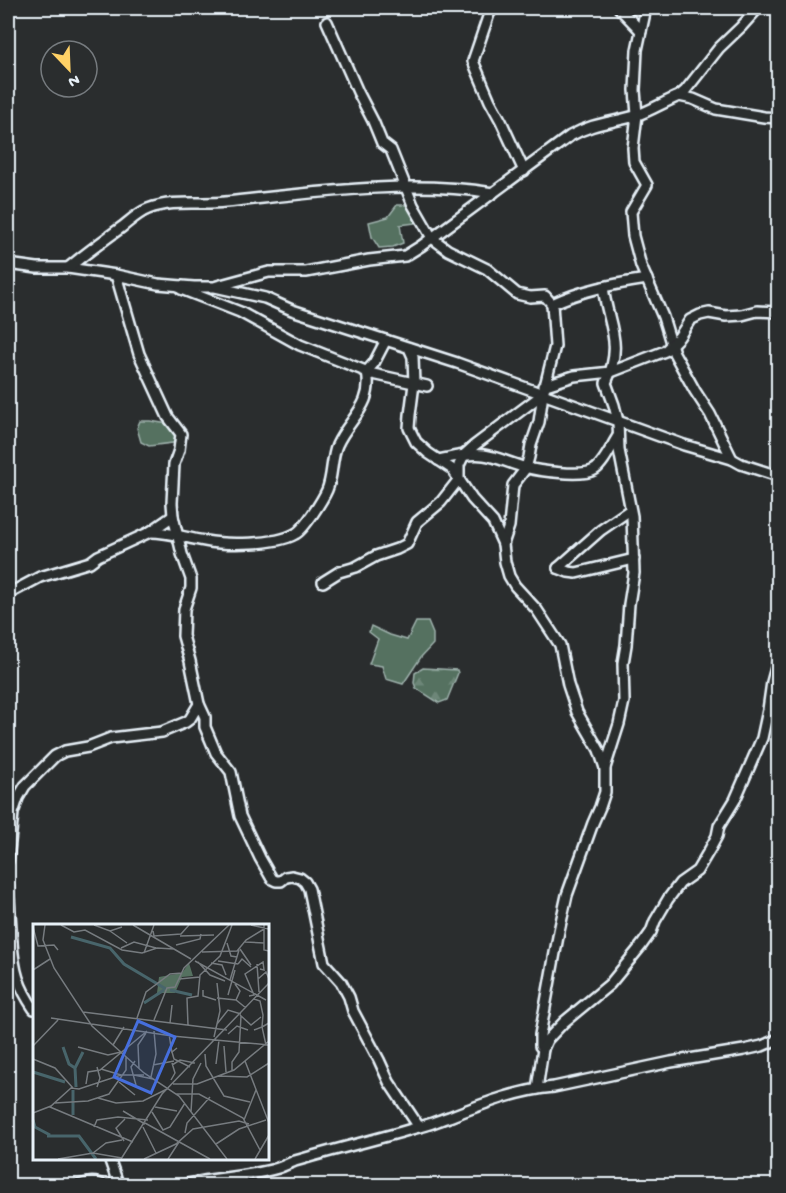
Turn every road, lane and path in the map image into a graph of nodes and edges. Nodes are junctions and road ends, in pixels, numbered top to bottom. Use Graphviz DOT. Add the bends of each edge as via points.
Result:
graph roads {
  1 [pos="493,8"];
  2 [pos="619,8"];
  3 [pos="646,8"];
  4 [pos="758,8"];
  5 [pos="327,22"];
  6 [pos="641,31"];
  7 [pos="679,96"];
  8 [pos="637,115"];
  9 [pos="778,117"];
  10 [pos="524,171"];
  11 [pos="406,188"];
  12 [pos="493,193"];
  13 [pos="432,238"];
  14 [pos="8,264"];
  15 [pos="68,268"];
  16 [pos="116,274"];
  17 [pos="647,279"];
  18 [pos="170,285"];
  19 [pos="215,287"];
  20 [pos="603,287"];
  21 [pos="552,304"];
  22 [pos="778,312"];
  23 [pos="386,340"];
  24 [pos="671,345"];
  25 [pos="409,348"];
  26 [pos="367,371"];
  27 [pos="611,372"];
  28 [pos="414,384"];
  29 [pos="427,386"];
  30 [pos="544,390"];
  31 [pos="618,421"];
  32 [pos="618,436"];
  33 [pos="464,455"];
  34 [pos="732,459"];
  35 [pos="438,460"];
  36 [pos="526,468"];
  37 [pos="778,476"];
  38 [pos="459,479"];
  39 [pos="630,510"];
  40 [pos="173,516"];
  41 [pos="150,531"];
  42 [pos="177,534"];
  43 [pos="503,544"];
  44 [pos="634,559"];
  45 [pos="323,582"];
  46 [pos="8,594"];
  47 [pos="778,660"];
  48 [pos="199,704"];
  49 [pos="605,768"];
  50 [pos="8,861"];
  51 [pos="8,882"];
  52 [pos="10,942"];
  53 [pos="33,1007"];
  54 [pos="778,1039"];
  55 [pos="543,1049"];
  56 [pos="537,1089"];
  57 [pos="419,1127"];
  58 [pos="110,1160"];
  59 [pos="75,1185"];
  60 [pos="104,1185"];
  61 [pos="119,1185"];
  62 [pos="180,1185"];
  1 -- 10 [label="street" via="473,61"];
  2 -- 6 [label="street"];
  3 -- 6 [label="street"];
  4 -- 7 [label="street"];
  5 -- 11 [label="street"];
  6 -- 8 [label="street" via="634,90"];
  7 -- 8 [label="street"];
  7 -- 9 [label="street" via="716,109"];
  8 -- 10 [label="street" via="584,128"];
  8 -- 17 [label="street" via="634,162 647,185 631,212 632,230"];
  10 -- 12 [label="street"];
  11 -- 12 [label="street" via="453,187"];
  11 -- 13 [label="street"];
  11 -- 15 [label="street" via="158,206 134,217"];
  12 -- 13 [label="street"];
  13 -- 19 [label="street" via="405,256 306,272 269,272"];
  13 -- 21 [label="street" via="487,269 518,294 545,296"];
  14 -- 15 [label="street"];
  15 -- 16 [label="street"];
  16 -- 18 [label="street"];
  16 -- 40 [label="street" via="139,354 168,417 181,434 174,464"];
  17 -- 20 [label="street"];
  17 -- 24 [label="street"];
  18 -- 19 [label="street"];
  18 -- 26 [label="street" via="240,312 300,345"];
  19 -- 23 [label="street" via="265,298"];
  20 -- 21 [label="street"];
  20 -- 27 [label="street" via="615,339"];
  21 -- 30 [label="street" via="555,346"];
  22 -- 24 [label="street" via="700,315 690,320"];
  23 -- 25 [label="street"];
  23 -- 26 [label="street"];
  24 -- 27 [label="street" via="665,351"];
  24 -- 34 [label="street"];
  25 -- 28 [label="street"];
  25 -- 30 [label="street" via="528,389"];
  26 -- 28 [label="street"];
  26 -- 42 [label="street" via="368,393 341,437 327,489 302,529 280,539 244,543 206,541"];
  27 -- 30 [label="street" via="574,376"];
  27 -- 31 [label="street" via="606,383"];
  28 -- 29 [label="street"];
  28 -- 35 [label="street" via="409,428 416,442"];
  30 -- 31 [label="street"];
  30 -- 33 [label="street"];
  30 -- 36 [label="street"];
  31 -- 32 [label="street"];
  31 -- 34 [label="street"];
  32 -- 36 [label="street" via="595,470 565,473"];
  32 -- 39 [label="street"];
  33 -- 35 [label="street"];
  33 -- 36 [label="street" via="485,455"];
  33 -- 38 [label="street"];
  34 -- 37 [label="street"];
  35 -- 38 [label="street"];
  36 -- 43 [label="street" via="513,485"];
  38 -- 43 [label="street" via="493,522"];
  38 -- 45 [label="street" via="417,522 407,544"];
  39 -- 44 [label="street"];
  39 -- 44 [label="street" via="558,568 576,573"];
  40 -- 41 [label="street"];
  40 -- 42 [label="street"];
  41 -- 42 [label="street"];
  41 -- 46 [label="street" via="90,562 40,577"];
  42 -- 48 [label="street" via="191,579 183,636"];
  43 -- 49 [label="street" via="514,586 537,610 560,645 577,712"];
  44 -- 49 [label="street" via="623,663 624,701"];
  47 -- 55 [label="street" via="762,738 697,871 668,899 646,939 610,984 564,1022"];
  48 -- 50 [label="street" via="190,719 162,732 111,738 55,756 18,798 11,822"];
  48 -- 57 [label="street" via="216,753 231,772 240,816 260,858 272,879 281,881 292,876 304,882 311,897 324,963 341,982 389,1082"];
  49 -- 55 [label="street" via="605,792 567,895 559,931 540,1035"];
  51 -- 52 [label="street"];
  52 -- 53 [label="street" via="13,966"];
  54 -- 56 [label="street" via="744,1050"];
  55 -- 56 [label="street"];
  56 -- 57 [label="street"];
  57 -- 62 [label="street" via="279,1168"];
  58 -- 61 [label="street"];
  59 -- 60 [label="street"];
}
